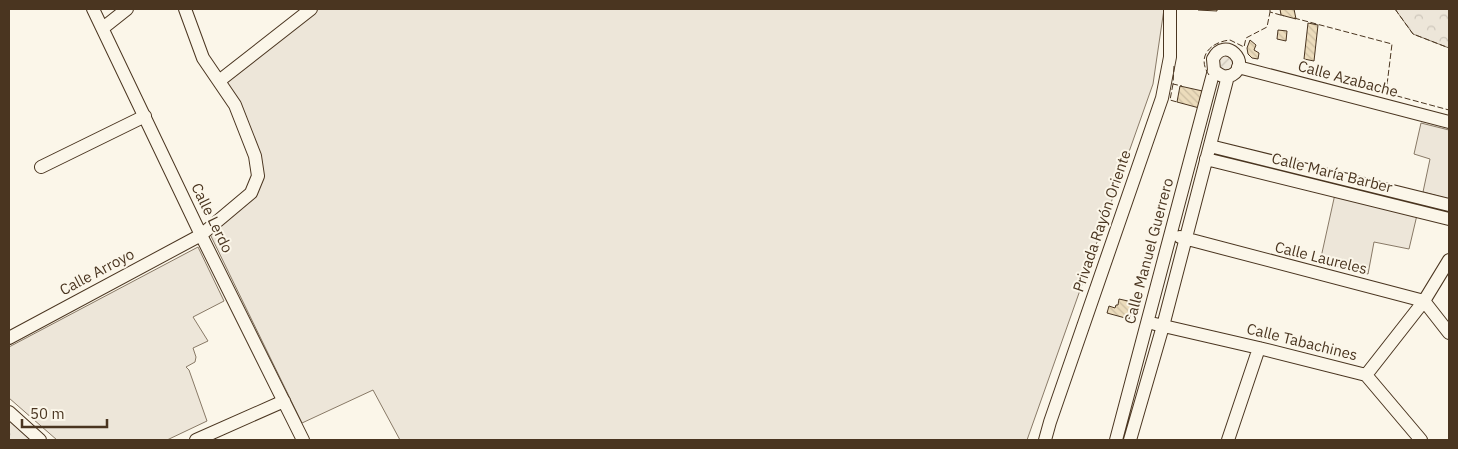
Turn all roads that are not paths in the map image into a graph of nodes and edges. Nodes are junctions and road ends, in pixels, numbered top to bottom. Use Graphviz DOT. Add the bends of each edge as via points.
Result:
graph roads {
  1 [pos="93,9"];
  2 [pos="127,9"];
  3 [pos="185,9"];
  4 [pos="311,9"];
  5 [pos="1170,9"];
  6 [pos="103,28"];
  7 [pos="1238,67"];
  8 [pos="1214,70"];
  9 [pos="1228,76"];
  10 [pos="219,81"];
  11 [pos="145,116"];
  12 [pos="1449,122"];
  13 [pos="1210,146"];
  14 [pos="1206,159"];
  15 [pos="41,166"];
  16 [pos="1449,205"];
  17 [pos="1449,219"];
  18 [pos="1171,233"];
  19 [pos="201,235"];
  20 [pos="1186,240"];
  21 [pos="1449,260"];
  22 [pos="1424,301"];
  23 [pos="1148,322"];
  24 [pos="1163,326"];
  25 [pos="1449,333"];
  26 [pos="9,338"];
  27 [pos="1259,348"];
  28 [pos="1366,375"];
  29 [pos="284,401"];
  30 [pos="9,412"];
  31 [pos="40,440"];
  32 [pos="196,440"];
  33 [pos="303,440"];
  34 [pos="1045,440"];
  35 [pos="1116,440"];
  36 [pos="1130,440"];
  37 [pos="1228,440"];
  38 [pos="1421,440"];
  1 -- 6 [label="street, Calle Lerdo"];
  2 -- 6 [label="street"];
  3 -- 10 [label="street, Calle Arroyo" via="202,58"];
  4 -- 10 [label="street"];
  5 -- 34 [label="street, Privada Rayón Oriente" via="1170,57 1162,98"];
  6 -- 11 [label="street, Calle Lerdo"];
  7 -- 8 [label="street" via="1234,53 1224,50 1219,51 1213,60"];
  7 -- 9 [label="street"];
  7 -- 12 [label="street, Calle Azabache"];
  8 -- 9 [label="street"];
  8 -- 18 [label="street, Calle Manuel Guerrero"];
  9 -- 13 [label="street"];
  10 -- 19 [label="street, Calle Arroyo" via="236,106 255,156 258,176 250,193"];
  11 -- 15 [label="street"];
  11 -- 19 [label="street, Calle Lerdo"];
  13 -- 14 [label="street"];
  13 -- 16 [label="street, Calle María Barber"];
  14 -- 17 [label="street, Calle María Barber"];
  14 -- 20 [label="street"];
  18 -- 20 [label="street, Calle Laureles"];
  18 -- 23 [label="street, Calle Manuel Guerrero"];
  19 -- 26 [label="street, Calle Arroyo"];
  19 -- 29 [label="street, Calle Lerdo"];
  20 -- 22 [label="street, Calle Laureles"];
  20 -- 24 [label="street"];
  21 -- 22 [label="street"];
  22 -- 25 [label="street"];
  22 -- 28 [label="street"];
  23 -- 24 [label="street, Calle Tabachines"];
  23 -- 35 [label="street, Calle Manuel Guerrero"];
  24 -- 27 [label="street, Calle Tabachines"];
  24 -- 36 [label="street"];
  27 -- 28 [label="street, Calle Tabachines"];
  27 -- 37 [label="street"];
  28 -- 38 [label="street, Calle Tabachines"];
  29 -- 32 [label="street"];
  29 -- 33 [label="street, Calle Lerdo"];
  30 -- 31 [label="street"];
}
